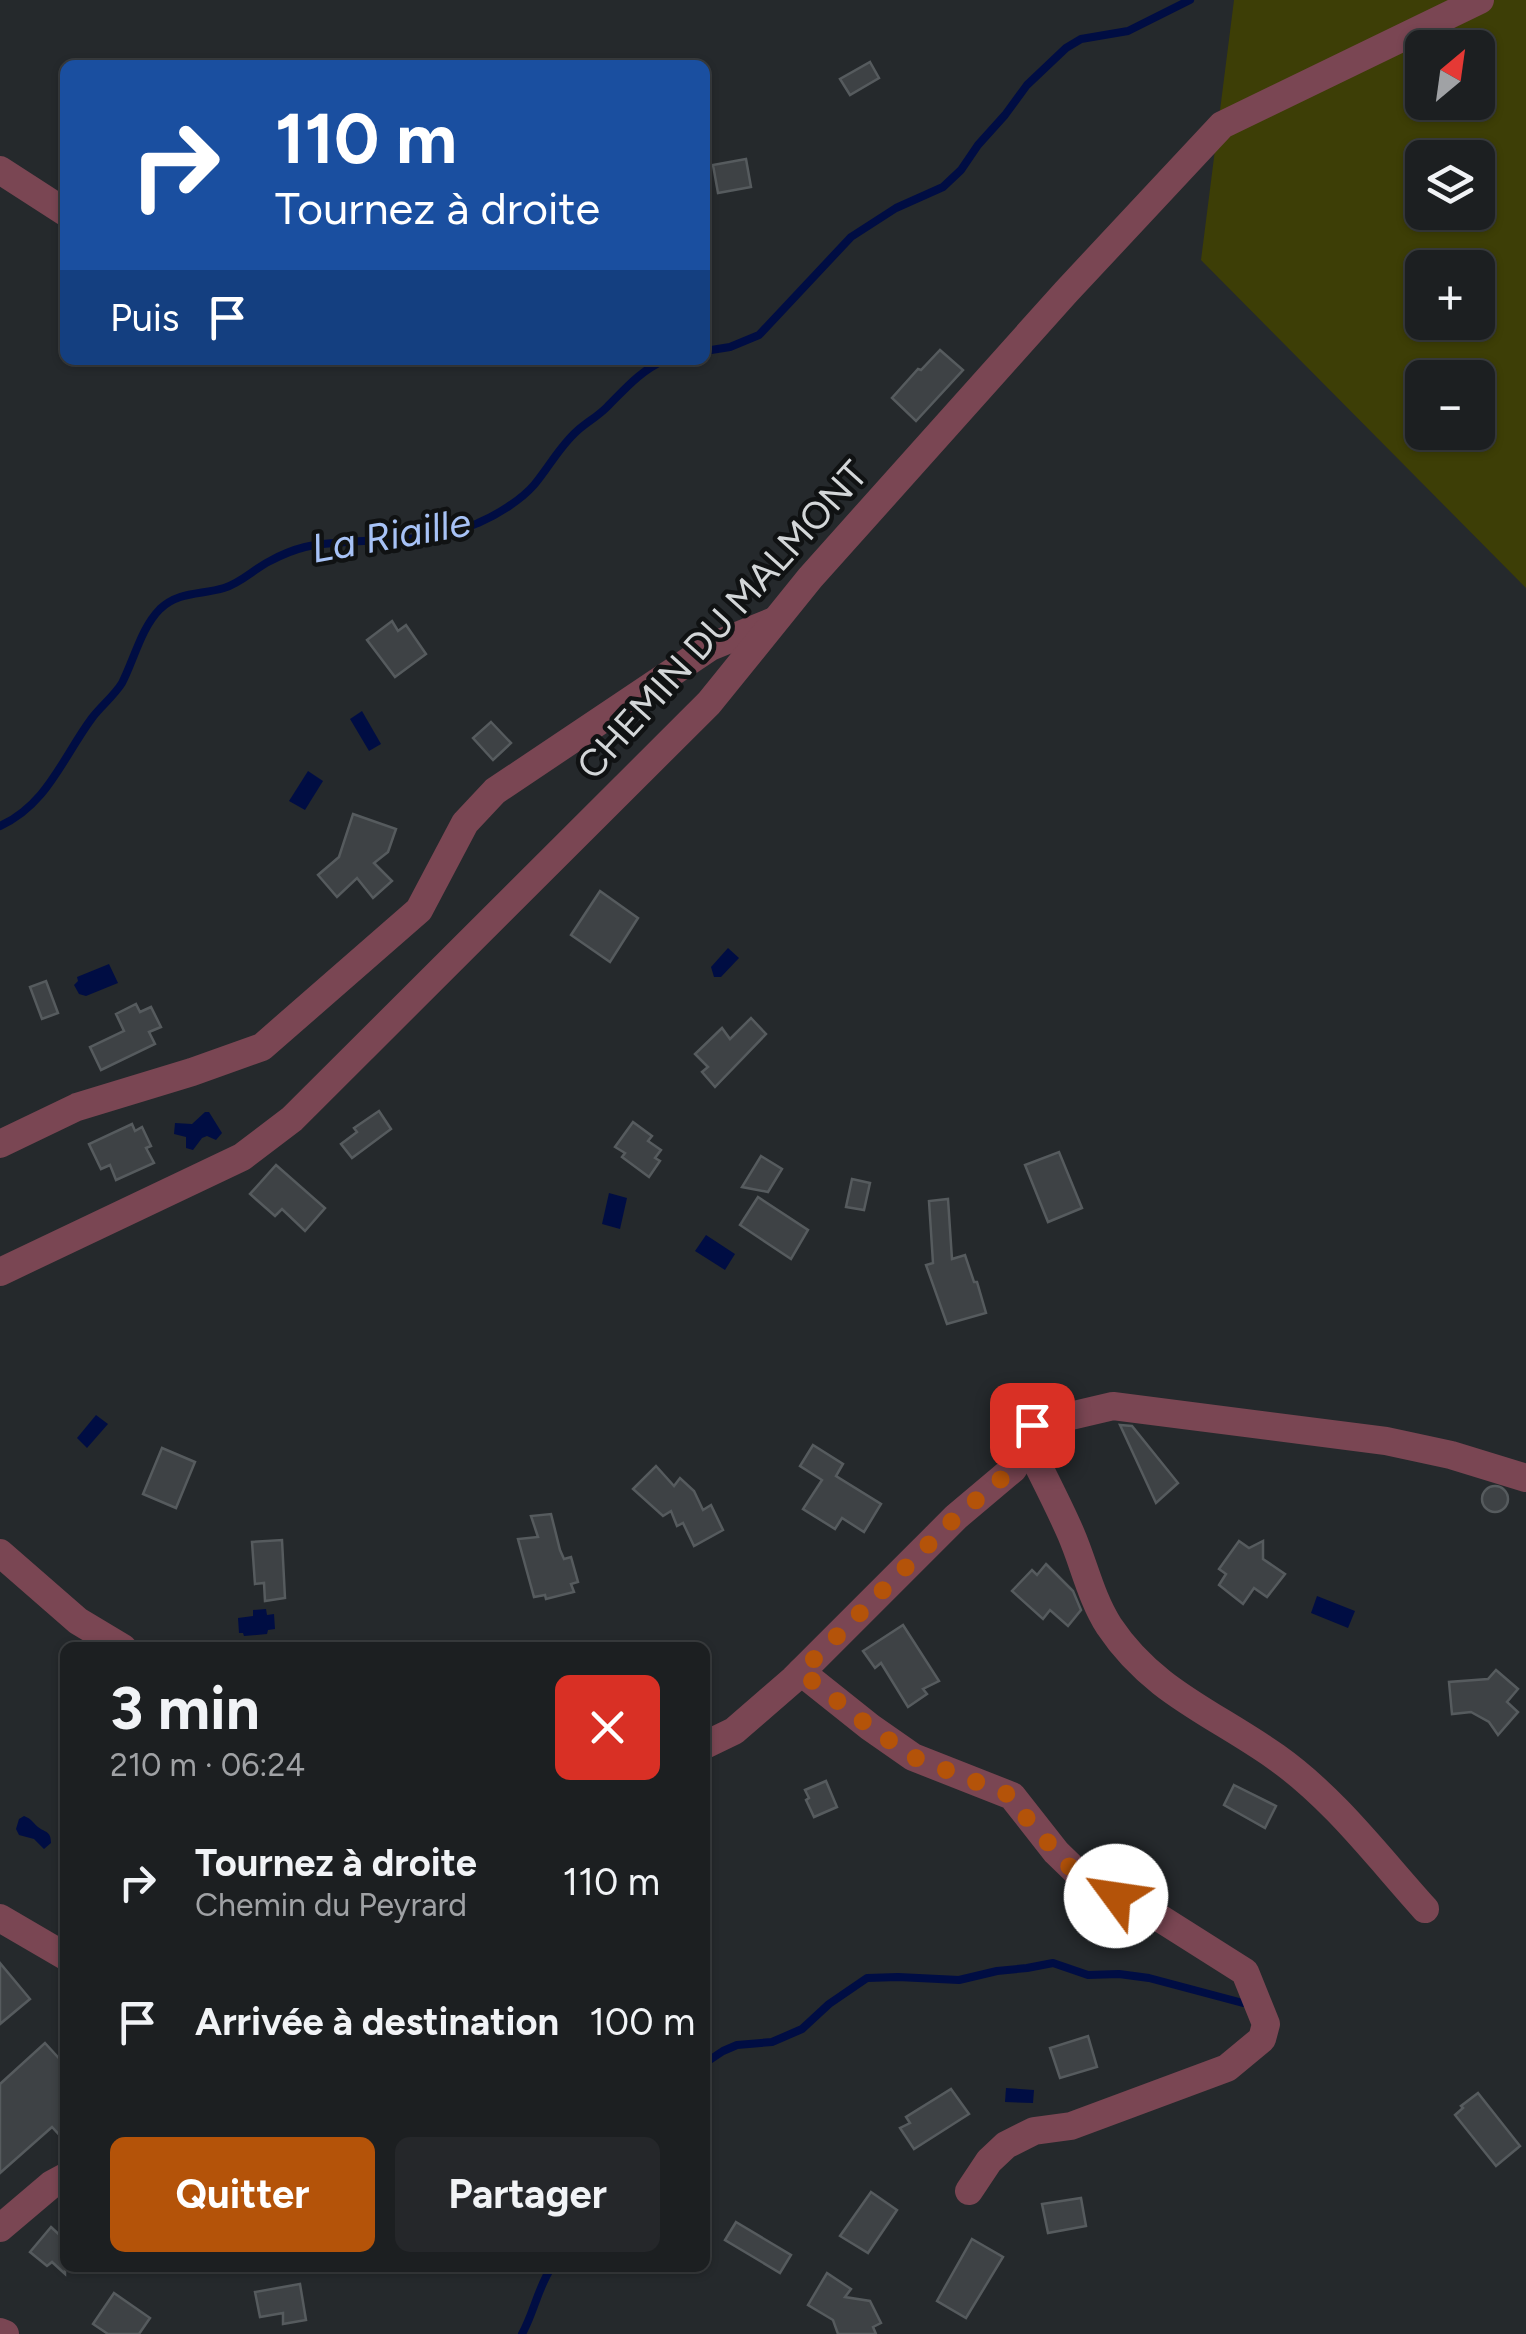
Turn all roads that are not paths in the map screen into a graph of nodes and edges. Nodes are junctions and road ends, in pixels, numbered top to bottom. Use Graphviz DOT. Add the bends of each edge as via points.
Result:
graph roads {
  1 [pos="1480,0"];
  2 [pos="0,170"];
  3 [pos="60,209"];
  4 [pos="776,621"];
  5 [pos="0,1144"];
  6 [pos="0,1272"];
  7 [pos="1028,1444"];
  8 [pos="1526,1478"];
  9 [pos="0,1552"];
  10 [pos="113,1642"];
  11 [pos="801,1672"];
  12 [pos="710,1742"];
  13 [pos="1425,1910"];
  14 [pos="0,1918"];
  15 [pos="60,1953"];
  16 [pos="60,2180"];
  17 [pos="969,2191"];
  18 [pos="0,2228"];
  1 -- 4 [label="street, CHEMIN DU MALMONT" via="1222,125"];
  2 -- 3 [label="street"];
  4 -- 5 [label="street" via="710,648 495,791 465,823 420,910 262,1047 77,1107"];
  4 -- 6 [label="street, CHEMIN DU MALMONT" via="710,703 292,1119 242,1158"];
  7 -- 8 [label="street" via="1032,1425 1113,1406 1386,1441"];
  7 -- 11 [label="street" via="1013,1469"];
  7 -- 13 [label="street" via="1095,1598 1126,1648 1151,1676 1304,1780"];
  9 -- 10 [label="street" via="78,1622"];
  11 -- 12 [label="street" via="734,1731"];
  11 -- 17 [label="street" via="913,1757 1012,1796 1090,1885 1147,1910 1245,1972 1266,2024 1262,2039 1228,2068 1006,2145"];
  14 -- 15 [label="street"];
  16 -- 18 [label="street"];
}
